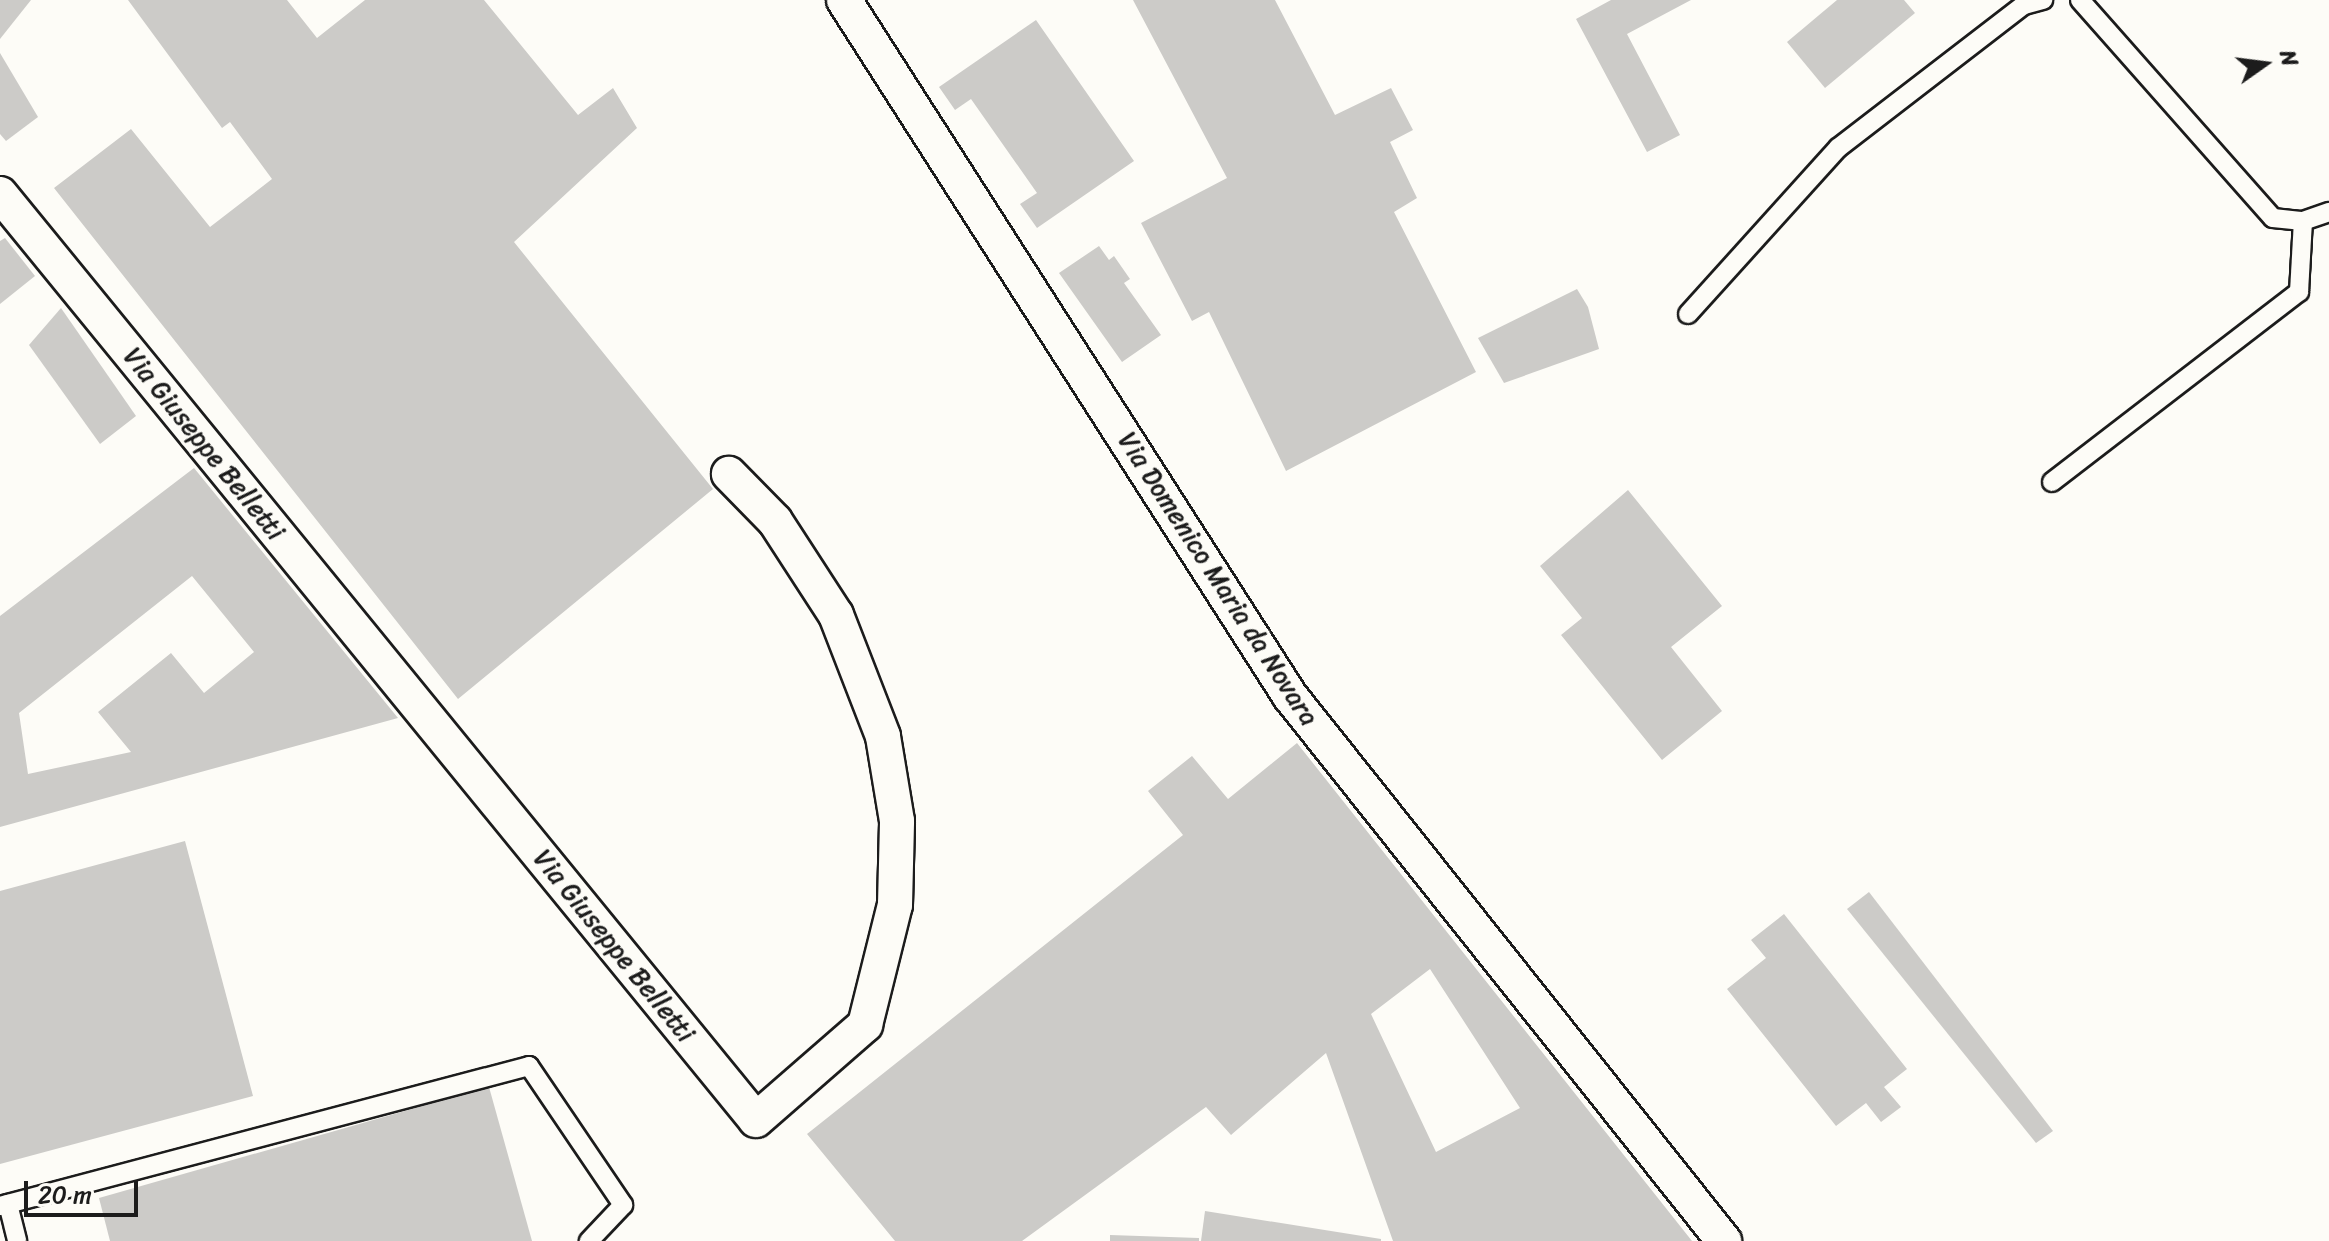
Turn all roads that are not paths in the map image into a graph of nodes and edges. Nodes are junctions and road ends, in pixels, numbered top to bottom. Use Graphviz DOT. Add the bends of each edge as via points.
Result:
graph roads {
  1 [pos="844,0"];
  2 [pos="2043,0"];
  3 [pos="2080,0"];
  4 [pos="0,194"];
  5 [pos="2329,212"];
  6 [pos="2303,221"];
  7 [pos="1688,314"];
  8 [pos="729,474"];
  9 [pos="2052,482"];
  10 [pos="4,1205"];
  11 [pos="17,1241"];
  12 [pos="589,1241"];
  13 [pos="1724,1241"];
  1 -- 13 [label="street, Via Domenico Maria da Novara" via="1290,696"];
  2 -- 7 [label="lane" via="2024,5 1838,148"];
  3 -- 6 [label="lane" via="2273,218"];
  4 -- 8 [label="street, Via Giuseppe Belletti" via="756,1120 865,1025 895,905 897,821 883,736 836,615 775,521"];
  5 -- 6 [label="lane"];
  6 -- 9 [label="lane" via="2299,292"];
  10 -- 11 [label="lane"];
  10 -- 12 [label="lane" via="529,1066 623,1205"];
}
